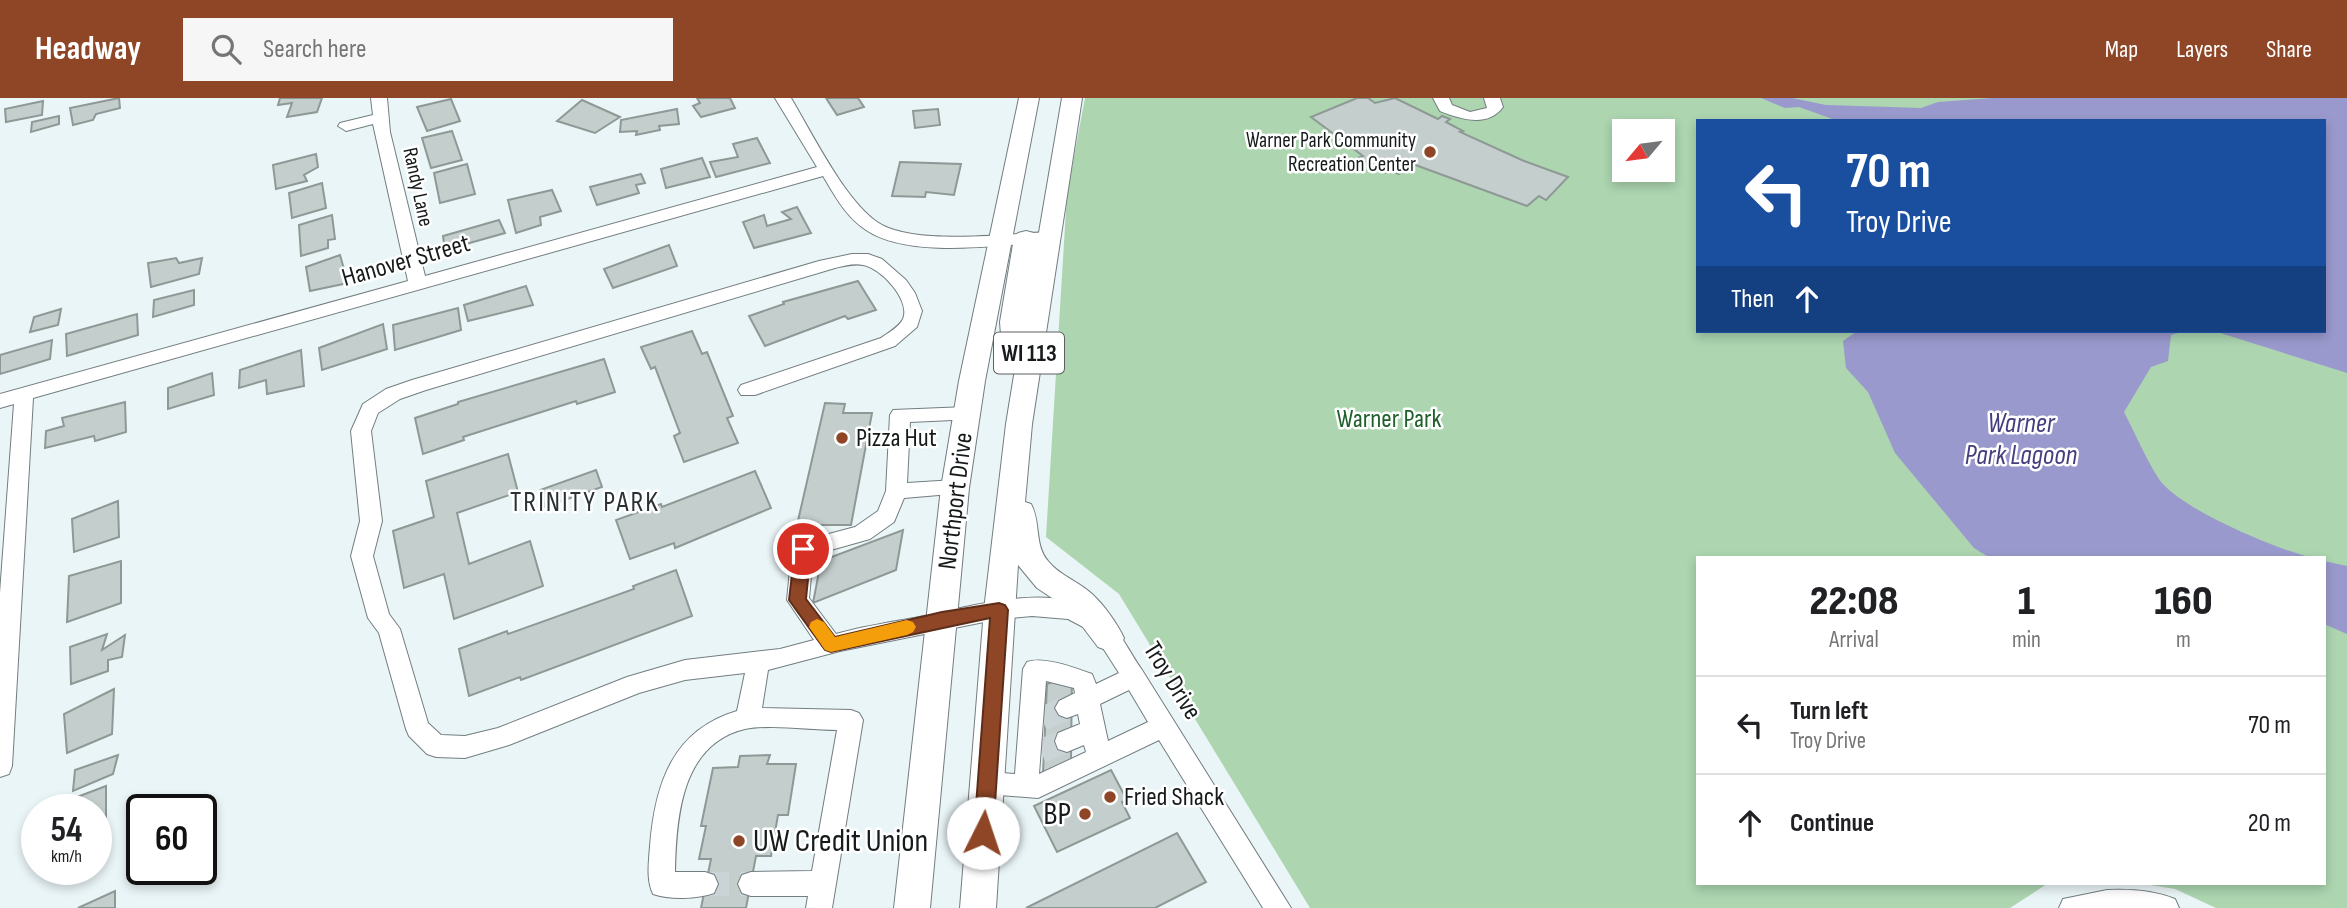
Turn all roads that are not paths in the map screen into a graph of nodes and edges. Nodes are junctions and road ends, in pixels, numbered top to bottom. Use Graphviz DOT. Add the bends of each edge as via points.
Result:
graph roads {
  1 [pos="379,98"];
  2 [pos="783,98"];
  3 [pos="1029,98"];
  4 [pos="1072,98"];
  5 [pos="1441,98"];
  6 [pos="1492,98"];
  7 [pos="379,118"];
  8 [pos="346,126"];
  9 [pos="826,170"];
  10 [pos="883,232"];
  11 [pos="1025,238"];
  12 [pos="841,261"];
  13 [pos="418,285"];
  14 [pos="748,390"];
  15 [pos="24,394"];
  16 [pos="0,401"];
  17 [pos="967,414"];
  18 [pos="1019,424"];
  19 [pos="955,488"];
  20 [pos="896,491"];
  21 [pos="999,610"];
  22 [pos="942,619"];
  23 [pos="1109,638"];
  24 [pos="831,645"];
  25 [pos="758,663"];
  26 [pos="1134,677"];
  27 [pos="993,688"];
  28 [pos="1032,690"];
  29 [pos="1077,703"];
  30 [pos="748,718"];
  31 [pos="1164,726"];
  32 [pos="1093,730"];
  33 [pos="1066,741"];
  34 [pos="1099,758"];
  35 [pos="0,765"];
  36 [pos="987,783"];
  37 [pos="1026,786"];
  38 [pos="705,884"];
  39 [pos="751,884"];
  40 [pos="821,896"];
  41 [pos="912,908"];
  42 [pos="978,908"];
  43 [pos="1278,908"];
  44 [pos="2072,908"];
  45 [pos="2166,908"];
  1 -- 7 [label="street, Randy Lane"];
  2 -- 9 [label="street"];
  3 -- 11 [label="main road, Northport Drive / WI 113"];
  4 -- 11 [label="main road, Northport Drive / WI 113"];
  5 -- 6 [label="street" via="1445,108 1469,117 1492,111"];
  7 -- 8 [label="street"];
  7 -- 13 [label="street, Randy Lane"];
  9 -- 10 [label="street" via="859,216"];
  9 -- 13 [label="street, Hanover Street"];
  10 -- 11 [label="street" via="919,238"];
  10 -- 12 [label="street"];
  11 -- 17 [label="main road, Northport Drive / WI 113"];
  11 -- 18 [label="main road, Northport Drive / WI 113" via="1028,362"];
  12 -- 14 [label="street" via="867,260 885,268 913,311 912,320 888,342"];
  12 -- 25 [label="street, Troy Drive" via="393,394 370,409 361,431 371,520 362,556 418,729 436,746 465,747 499,738 635,684 685,670"];
  13 -- 15 [label="street, Hanover Street"];
  15 -- 16 [label="street, Hanover Street"];
  15 -- 35 [label="street"];
  17 -- 19 [label="main road, Northport Drive / WI 113"];
  17 -- 20 [label="street" via="900,415"];
  18 -- 21 [label="main road, Northport Drive / WI 113"];
  18 -- 23 [label="main road" via="1022,528 1028,554 1039,572 1081,602"];
  19 -- 20 [label="street"];
  19 -- 22 [label="main road, Northport Drive / WI 113"];
  20 -- 24 [label="street" via="887,516 862,533 803,549 798,600"];
  21 -- 22 [label="street, Troy Drive"];
  21 -- 23 [label="street, Troy Drive" via="1071,610 1093,621"];
  21 -- 27 [label="main road, Northport Drive / WI 113"];
  22 -- 24 [label="street, Troy Drive"];
  22 -- 41 [label="main road, Northport Drive / WI 113"];
  23 -- 26 [label="street, Troy Drive"];
  24 -- 25 [label="street, Troy Drive"];
  25 -- 30 [label="street"];
  26 -- 29 [label="street"];
  26 -- 31 [label="street, Troy Drive"];
  27 -- 28 [label="street"];
  27 -- 36 [label="main road, Northport Drive / WI 113"];
  28 -- 29 [label="street" via="1035,669 1084,681"];
  28 -- 37 [label="street" via="1036,722"];
  29 -- 32 [label="street"];
  30 -- 38 [label="street" via="730,721 683,758 672,792 662,831 662,885"];
  30 -- 40 [label="street" via="851,720"];
  31 -- 34 [label="street"];
  31 -- 43 [label="street, Troy Drive"];
  32 -- 33 [label="street"];
  32 -- 34 [label="street"];
  34 -- 37 [label="street" via="1038,786"];
  36 -- 37 [label="street"];
  36 -- 42 [label="main road, Northport Drive / WI 113"];
  39 -- 40 [label="street"];
  44 -- 45 [label="street" via="2099,902"];
}
